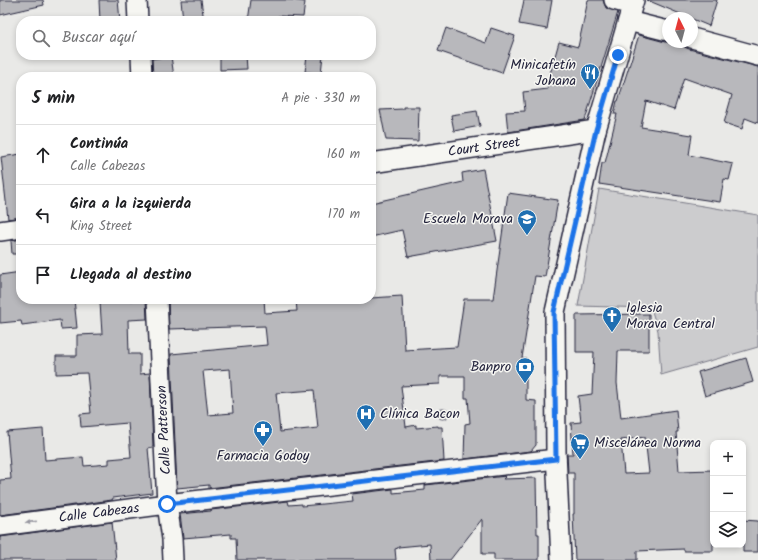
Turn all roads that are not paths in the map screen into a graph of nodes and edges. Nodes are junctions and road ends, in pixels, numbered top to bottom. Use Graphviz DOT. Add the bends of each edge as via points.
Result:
graph roads {
  1 [pos="137,0"];
  2 [pos="627,6"];
  3 [pos="138,16"];
  4 [pos="662,28"];
  5 [pos="698,40"];
  6 [pos="758,56"];
  7 [pos="140,60"];
  8 [pos="142,72"];
  9 [pos="596,130"];
  10 [pos="376,162"];
  11 [pos="16,229"];
  12 [pos="0,231"];
  13 [pos="157,304"];
  14 [pos="556,459"];
  15 [pos="167,504"];
  16 [pos="0,526"];
  17 [pos="173,560"];
  18 [pos="561,560"];
  1 -- 3 [label="street"];
  2 -- 4 [label="street"];
  2 -- 9 [label="street"];
  5 -- 6 [label="street"];
  7 -- 8 [label="street"];
  9 -- 10 [label="street, Court Street"];
  9 -- 14 [label="street" via="554,312"];
  11 -- 12 [label="street"];
  13 -- 15 [label="street, Calle Patterson"];
  14 -- 15 [label="street, Calle Cabezas"];
  14 -- 18 [label="street"];
  15 -- 16 [label="street, Calle Cabezas, one-way"];
  15 -- 17 [label="street, Calle Patterson"];
}
